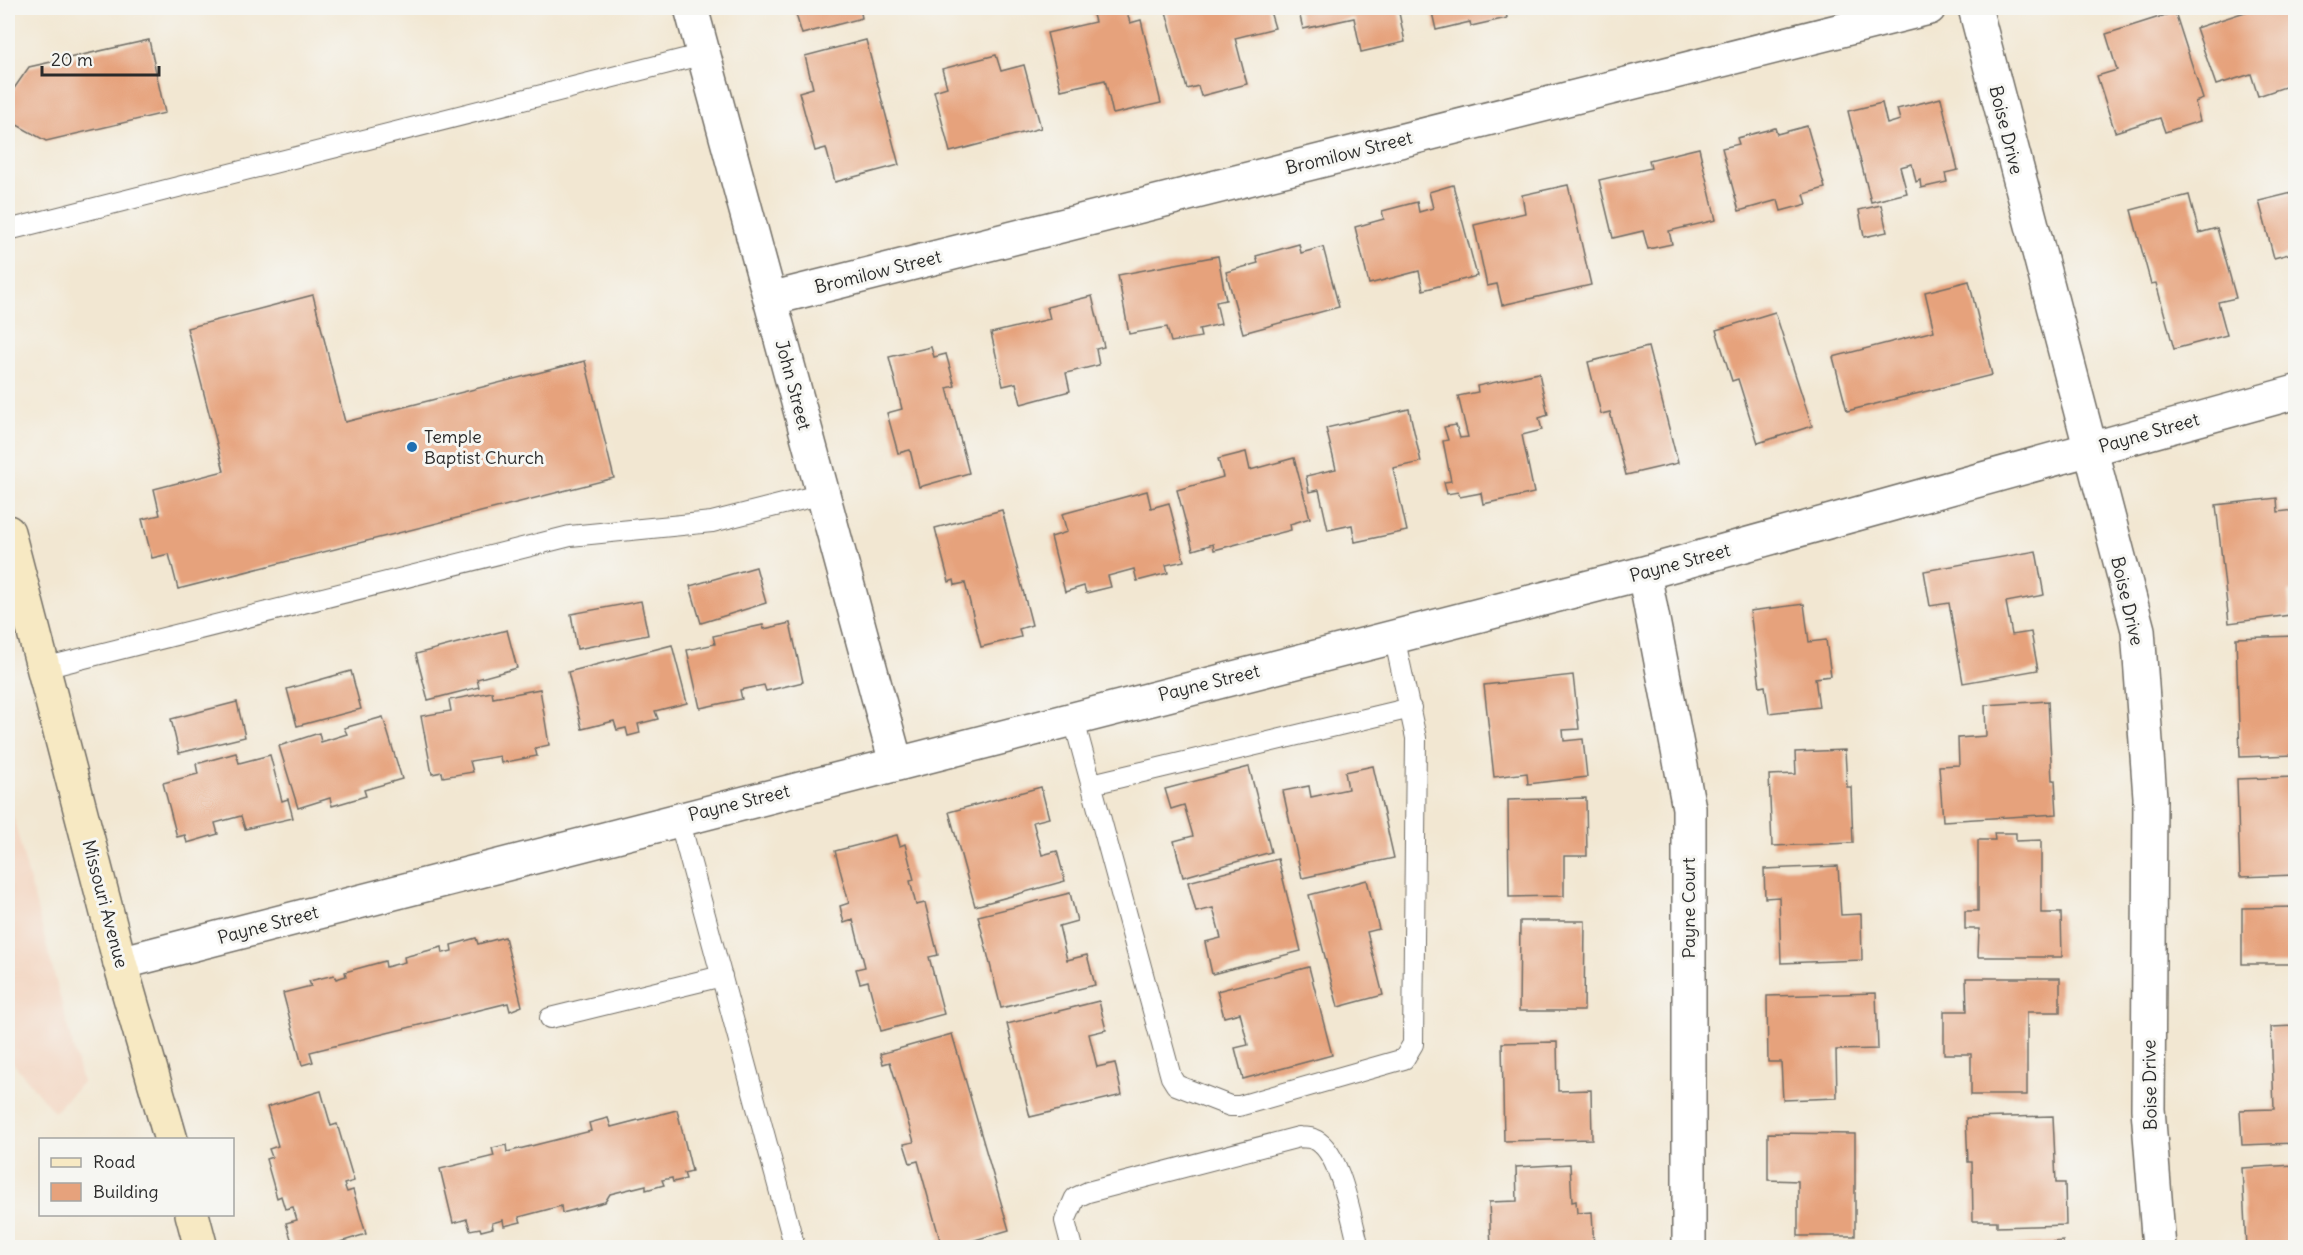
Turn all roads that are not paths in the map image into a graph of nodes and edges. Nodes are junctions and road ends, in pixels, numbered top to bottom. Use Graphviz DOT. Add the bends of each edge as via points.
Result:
graph roads {
  1 [pos="691,8"];
  2 [pos="1929,8"];
  3 [pos="1975,8"];
  4 [pos="704,54"];
  5 [pos="8,230"];
  6 [pos="770,299"];
  7 [pos="2295,392"];
  8 [pos="2088,450"];
  9 [pos="823,494"];
  10 [pos="8,532"];
  11 [pos="1644,573"];
  12 [pos="1394,636"];
  13 [pos="44,669"];
  14 [pos="1411,708"];
  15 [pos="1073,717"];
  16 [pos="896,763"];
  17 [pos="1092,784"];
  18 [pos="679,819"];
  19 [pos="120,963"];
  20 [pos="722,976"];
  21 [pos="550,1018"];
  22 [pos="170,1138"];
  23 [pos="192,1216"];
  24 [pos="201,1248"];
  25 [pos="795,1248"];
  26 [pos="1072,1248"];
  27 [pos="1359,1248"];
  28 [pos="1689,1248"];
  29 [pos="2159,1248"];
  1 -- 4 [label="street, John Street"];
  2 -- 6 [label="street, Bromilow Street"];
  3 -- 8 [label="street, Boise Drive"];
  4 -- 5 [label="lane"];
  4 -- 6 [label="street, John Street"];
  6 -- 9 [label="street, John Street"];
  7 -- 8 [label="street, Payne Street"];
  8 -- 11 [label="street, Payne Street"];
  8 -- 29 [label="street, Boise Drive" via="2138,630 2150,797 2148,1109"];
  9 -- 13 [label="lane" via="712,522 570,536"];
  9 -- 16 [label="street, John Street"];
  10 -- 13 [label="main road, Missouri Avenue"];
  11 -- 12 [label="street, Payne Street"];
  11 -- 28 [label="street, Payne Court" via="1689,808"];
  12 -- 14 [label="lane"];
  12 -- 15 [label="street, Payne Street"];
  13 -- 19 [label="main road, Missouri Avenue"];
  14 -- 17 [label="lane"];
  14 -- 17 [label="lane" via="1416,738 1410,1052 1404,1059 1239,1106 1176,1085 1171,1077"];
  15 -- 16 [label="street, Payne Street"];
  15 -- 17 [label="lane"];
  16 -- 18 [label="street, Payne Street"];
  18 -- 19 [label="street, Payne Street"];
  18 -- 20 [label="lane"];
  19 -- 22 [label="main road, Missouri Avenue"];
  20 -- 21 [label="lane"];
  20 -- 25 [label="lane"];
  23 -- 24 [label="main road"];
  26 -- 27 [label="lane" via="1065,1221 1075,1198 1299,1137 1315,1139 1337,1165"];
}
